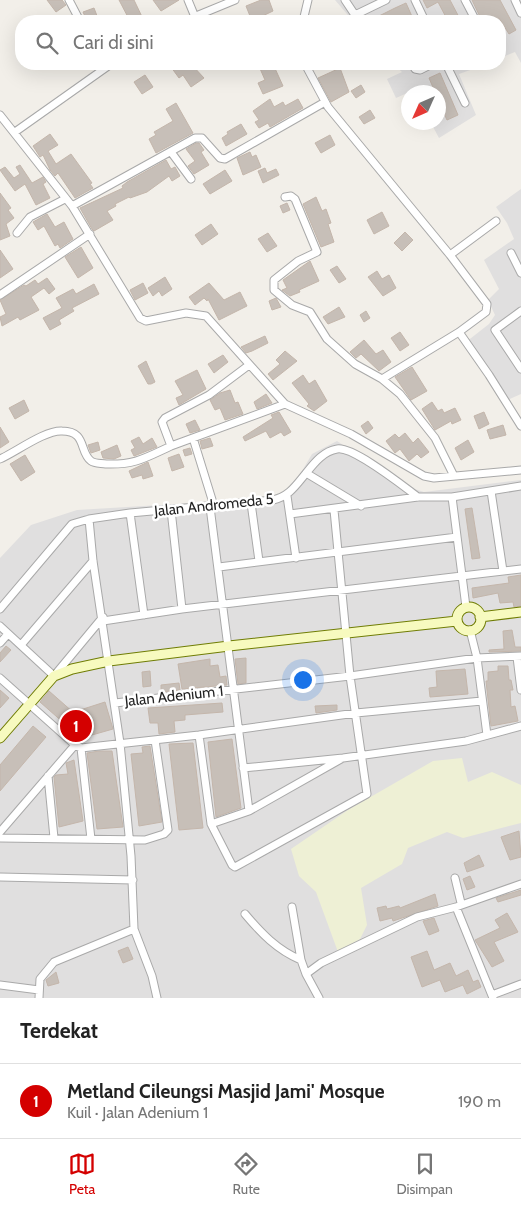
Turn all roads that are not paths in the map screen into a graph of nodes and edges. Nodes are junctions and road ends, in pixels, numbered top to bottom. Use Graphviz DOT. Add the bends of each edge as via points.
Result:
graph roads {
  1 [pos="68,0"];
  2 [pos="188,0"];
  3 [pos="235,0"];
  4 [pos="308,0"];
  5 [pos="345,0"];
  6 [pos="386,0"];
  7 [pos="415,0"];
  8 [pos="465,0"];
  9 [pos="515,0"];
  10 [pos="521,13"];
  11 [pos="77,15"];
  12 [pos="194,15"];
  13 [pos="200,15"];
  14 [pos="304,15"];
  15 [pos="422,15"];
  16 [pos="473,15"];
  17 [pos="102,70"];
  18 [pos="308,70"];
  19 [pos="449,70"];
  20 [pos="325,102"];
  21 [pos="465,104"];
  22 [pos="0,116"];
  23 [pos="14,132"];
  24 [pos="172,152"];
  25 [pos="191,179"];
  26 [pos="285,197"];
  27 [pos="65,199"];
  28 [pos="72,206"];
  29 [pos="496,221"];
  30 [pos="17,233"];
  31 [pos="90,234"];
  32 [pos="511,253"];
  33 [pos="450,255"];
  34 [pos="521,273"];
  35 [pos="0,295"];
  36 [pos="521,311"];
  37 [pos="459,332"];
  38 [pos="249,365"];
  39 [pos="521,369"];
  40 [pos="382,379"];
  41 [pos="285,404"];
  42 [pos="521,426"];
  43 [pos="192,438"];
  44 [pos="171,446"];
  45 [pos="0,460"];
  46 [pos="521,470"];
  47 [pos="306,473"];
  48 [pos="454,476"];
  49 [pos="521,486"];
  50 [pos="491,491"];
  51 [pos="287,496"];
  52 [pos="452,497"];
  53 [pos="418,498"];
  54 [pos="251,503"];
  55 [pos="361,506"];
  56 [pos="212,507"];
  57 [pos="171,510"];
  58 [pos="334,510"];
  59 [pos="130,514"];
  60 [pos="290,514"];
  61 [pos="89,518"];
  62 [pos="457,538"];
  63 [pos="338,552"];
  64 [pos="296,558"];
  65 [pos="93,560"];
  66 [pos="259,561"];
  67 [pos="218,566"];
  68 [pos="521,569"];
  69 [pos="503,571"];
  70 [pos="462,576"];
  71 [pos="342,591"];
  72 [pos="224,605"];
  73 [pos="466,607"];
  74 [pos="0,609"];
  75 [pos="182,609"];
  76 [pos="521,612"];
  77 [pos="144,615"];
  78 [pos="480,617"];
  79 [pos="103,619"];
  80 [pos="457,621"];
  81 [pos="0,626"];
  82 [pos="470,630"];
  83 [pos="8,634"];
  84 [pos="345,635"];
  85 [pos="0,643"];
  86 [pos="21,645"];
  87 [pos="229,646"];
  88 [pos="519,656"];
  89 [pos="477,658"];
  90 [pos="108,661"];
  91 [pos="54,676"];
  92 [pos="350,676"];
  93 [pos="0,678"];
  94 [pos="234,690"];
  95 [pos="521,690"];
  96 [pos="482,701"];
  97 [pos="30,703"];
  98 [pos="115,703"];
  99 [pos="356,713"];
  100 [pos="521,726"];
  101 [pos="238,729"];
  102 [pos="199,735"];
  103 [pos="487,736"];
  104 [pos="0,738"];
  105 [pos="155,740"];
  106 [pos="120,743"];
  107 [pos="78,746"];
  108 [pos="362,754"];
  109 [pos="343,758"];
  110 [pos="243,768"];
  111 [pos="48,776"];
  112 [pos="249,811"];
  113 [pos="211,824"];
  114 [pos="0,832"];
  115 [pos="0,838"];
  116 [pos="54,838"];
  117 [pos="91,839"];
  118 [pos="130,840"];
  119 [pos="0,877"];
  120 [pos="455,878"];
  121 [pos="133,883"];
  122 [pos="521,884"];
  123 [pos="459,905"];
  124 [pos="292,908"];
  125 [pos="245,914"];
  126 [pos="134,929"];
  127 [pos="301,960"];
  128 [pos="306,974"];
  129 [pos="521,984"];
  130 [pos="0,985"];
  131 [pos="39,994"];
  132 [pos="493,997"];
  133 [pos="157,998"];
  134 [pos="319,998"];
  1 -- 11 [label="street"];
  2 -- 12 [label="street"];
  3 -- 13 [label="street"];
  4 -- 14 [label="street"];
  5 -- 6 [label="street" via="355,14"];
  7 -- 15 [label="street"];
  8 -- 16 [label="street"];
  9 -- 10 [label="street"];
  17 -- 23 [label="street"];
  18 -- 20 [label="street"];
  19 -- 21 [label="street"];
  20 -- 24 [label="street" via="225,159 220,158 202,138 195,138"];
  20 -- 33 [label="street"];
  22 -- 23 [label="street"];
  23 -- 27 [label="street"];
  24 -- 25 [label="street"];
  24 -- 28 [label="street"];
  26 -- 40 [label="street" via="295,199 317,252 298,261 274,280 274,290 292,305 310,312 327,340 355,364"];
  27 -- 28 [label="street"];
  27 -- 30 [label="street" via="30,216"];
  28 -- 31 [label="street"];
  29 -- 33 [label="street"];
  31 -- 35 [label="street"];
  31 -- 38 [label="street" via="140,318 146,321 186,313 206,316"];
  32 -- 34 [label="street"];
  33 -- 37 [label="street" via="488,308"];
  36 -- 39 [label="street" via="495,330"];
  37 -- 40 [label="street"];
  37 -- 42 [label="street"];
  38 -- 41 [label="street"];
  38 -- 44 [label="street" via="209,395 165,418 162,427"];
  40 -- 48 [label="street" via="400,394 436,438"];
  41 -- 43 [label="street"];
  41 -- 48 [label="street" via="350,434 424,476"];
  43 -- 44 [label="street"];
  43 -- 56 [label="street"];
  44 -- 45 [label="street" via="128,464 96,463 89,459 78,436 60,430"];
  46 -- 48 [label="street"];
  47 -- 51 [label="street, Jalan Andromeda 5"];
  47 -- 53 [label="street, Jalan Andromeda 5" via="328,452 346,449"];
  47 -- 55 [label="street"];
  49 -- 50 [label="street"];
  50 -- 52 [label="street"];
  50 -- 69 [label="street"];
  51 -- 54 [label="street, Jalan Andromeda 5"];
  51 -- 60 [label="street"];
  52 -- 53 [label="street"];
  52 -- 62 [label="street"];
  53 -- 55 [label="street"];
  54 -- 56 [label="street, Jalan Andromeda 5"];
  54 -- 66 [label="street"];
  55 -- 58 [label="street"];
  56 -- 57 [label="street, Jalan Andromeda 5"];
  56 -- 67 [label="street"];
  57 -- 59 [label="street, Jalan Andromeda 5"];
  57 -- 75 [label="street"];
  58 -- 60 [label="street"];
  58 -- 63 [label="street"];
  59 -- 61 [label="street, Jalan Andromeda 5"];
  59 -- 77 [label="street"];
  60 -- 64 [label="street"];
  61 -- 65 [label="street"];
  61 -- 74 [label="street, Jalan Andromeda 5" via="72,524"];
  62 -- 63 [label="street"];
  62 -- 70 [label="street"];
  63 -- 64 [label="street"];
  63 -- 71 [label="street"];
  64 -- 66 [label="street"];
  65 -- 79 [label="street"];
  65 -- 86 [label="street"];
  66 -- 67 [label="street"];
  67 -- 72 [label="street"];
  68 -- 69 [label="street"];
  69 -- 70 [label="street"];
  70 -- 71 [label="street"];
  70 -- 73 [label="street"];
  71 -- 72 [label="street"];
  71 -- 84 [label="street"];
  72 -- 75 [label="street"];
  72 -- 87 [label="street"];
  73 -- 78 [label="street" via="475,609"];
  73 -- 80 [label="street" via="458,612"];
  75 -- 77 [label="street"];
  76 -- 78 [label="street"];
  77 -- 79 [label="street"];
  78 -- 82 [label="street" via="478,626"];
  79 -- 90 [label="street"];
  79 -- 91 [label="street"];
  80 -- 82 [label="street" via="462,628"];
  80 -- 84 [label="street"];
  81 -- 83 [label="street"];
  82 -- 89 [label="street"];
  83 -- 85 [label="street"];
  83 -- 86 [label="street"];
  84 -- 87 [label="street"];
  84 -- 92 [label="street"];
  86 -- 91 [label="street"];
  87 -- 90 [label="street"];
  87 -- 94 [label="street"];
  88 -- 89 [label="street, Jalan Adenium 1"];
  88 -- 95 [label="street"];
  89 -- 92 [label="street, Jalan Adenium 1"];
  89 -- 96 [label="street"];
  90 -- 91 [label="street"];
  90 -- 98 [label="street"];
  91 -- 97 [label="street"];
  92 -- 94 [label="street, Jalan Adenium 1"];
  92 -- 99 [label="street"];
  93 -- 97 [label="street"];
  94 -- 98 [label="street, Jalan Adenium 1"];
  94 -- 101 [label="street"];
  96 -- 99 [label="street"];
  96 -- 103 [label="street"];
  97 -- 104 [label="street"];
  97 -- 107 [label="street"];
  98 -- 106 [label="street"];
  99 -- 101 [label="street"];
  99 -- 108 [label="street"];
  100 -- 103 [label="street"];
  101 -- 102 [label="street"];
  101 -- 110 [label="street"];
  102 -- 105 [label="street"];
  102 -- 113 [label="street"];
  103 -- 108 [label="street"];
  105 -- 106 [label="street"];
  105 -- 118 [label="street" via="168,830 145,840"];
  106 -- 107 [label="street"];
  106 -- 118 [label="street"];
  107 -- 111 [label="street"];
  107 -- 117 [label="street"];
  108 -- 109 [label="street"];
  108 -- 113 [label="street" via="366,795 235,868"];
  109 -- 110 [label="street"];
  109 -- 112 [label="street"];
  110 -- 112 [label="street"];
  111 -- 114 [label="street"];
  111 -- 116 [label="street"];
  112 -- 113 [label="street"];
  115 -- 116 [label="street"];
  116 -- 117 [label="street"];
  117 -- 118 [label="street"];
  118 -- 121 [label="street"];
  119 -- 121 [label="street"];
  120 -- 123 [label="street"];
  121 -- 126 [label="street"];
  122 -- 123 [label="street"];
  123 -- 128 [label="street" via="389,928"];
  123 -- 132 [label="street"];
  124 -- 127 [label="street"];
  125 -- 127 [label="street" via="285,953"];
  126 -- 131 [label="street" via="54,962 40,979"];
  126 -- 133 [label="street"];
  127 -- 128 [label="street"];
  128 -- 134 [label="street"];
  129 -- 132 [label="street"];
  130 -- 131 [label="street"];
}
